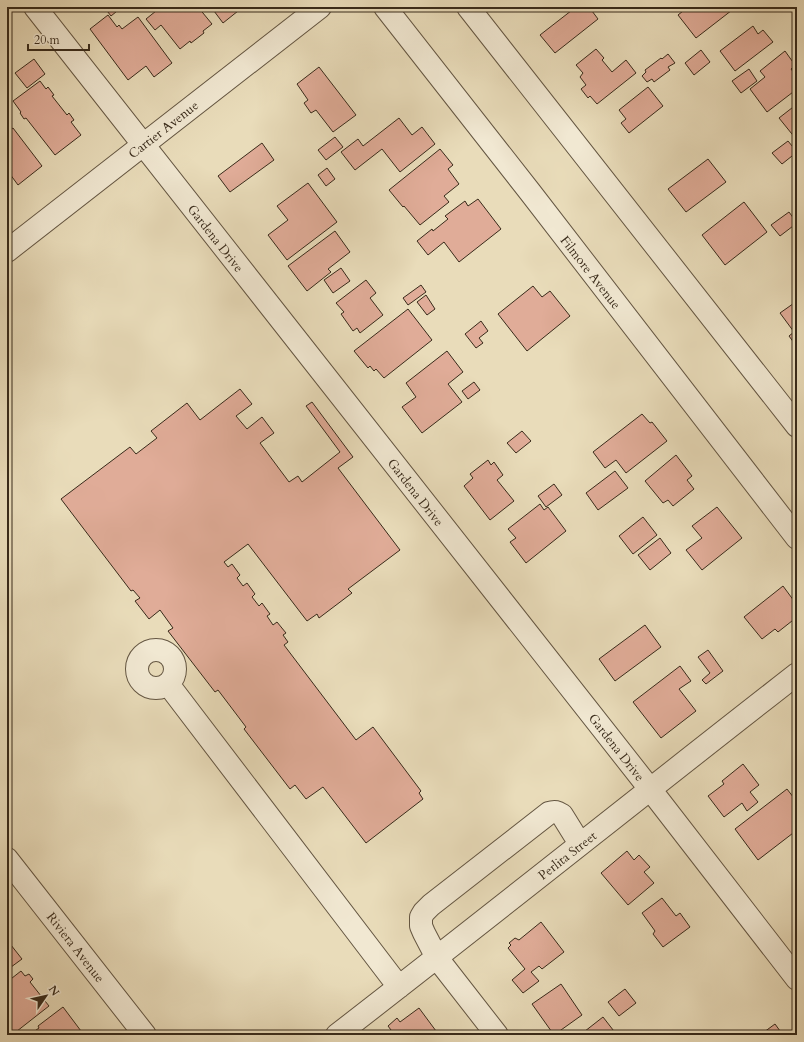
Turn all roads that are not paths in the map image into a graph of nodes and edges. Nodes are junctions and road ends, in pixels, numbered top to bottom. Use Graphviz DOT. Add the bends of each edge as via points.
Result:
graph roads {
  1 [pos="35,7"];
  2 [pos="320,7"];
  3 [pos="385,7"];
  4 [pos="468,7"];
  5 [pos="142,145"];
  6 [pos="7,251"];
  7 [pos="797,426"];
  8 [pos="797,538"];
  9 [pos="797,674"];
  10 [pos="168,684"];
  11 [pos="650,789"];
  12 [pos="580,844"];
  13 [pos="7,859"];
  14 [pos="437,958"];
  15 [pos="797,979"];
  16 [pos="399,987"];
  17 [pos="145,1035"];
  18 [pos="337,1035"];
  19 [pos="497,1035"];
  1 -- 5 [label="street, Gardena Drive"];
  2 -- 5 [label="street, Cartier Avenue"];
  3 -- 8 [label="street, Filmore Avenue"];
  4 -- 7 [label="street"];
  5 -- 6 [label="street, Cartier Avenue"];
  5 -- 11 [label="street, Gardena Drive"];
  9 -- 11 [label="street, Perlita Street"];
  10 -- 16 [label="street"];
  11 -- 12 [label="street, Perlita Street"];
  11 -- 15 [label="street, Gardena Drive"];
  12 -- 14 [label="street, Perlita Street"];
  12 -- 14 [label="street" via="562,815 554,811 549,813 431,905 421,917 421,926"];
  13 -- 17 [label="street, Riviera Avenue"];
  14 -- 16 [label="street, Perlita Street"];
  14 -- 19 [label="street"];
  16 -- 18 [label="street, Perlita Street"];
}
